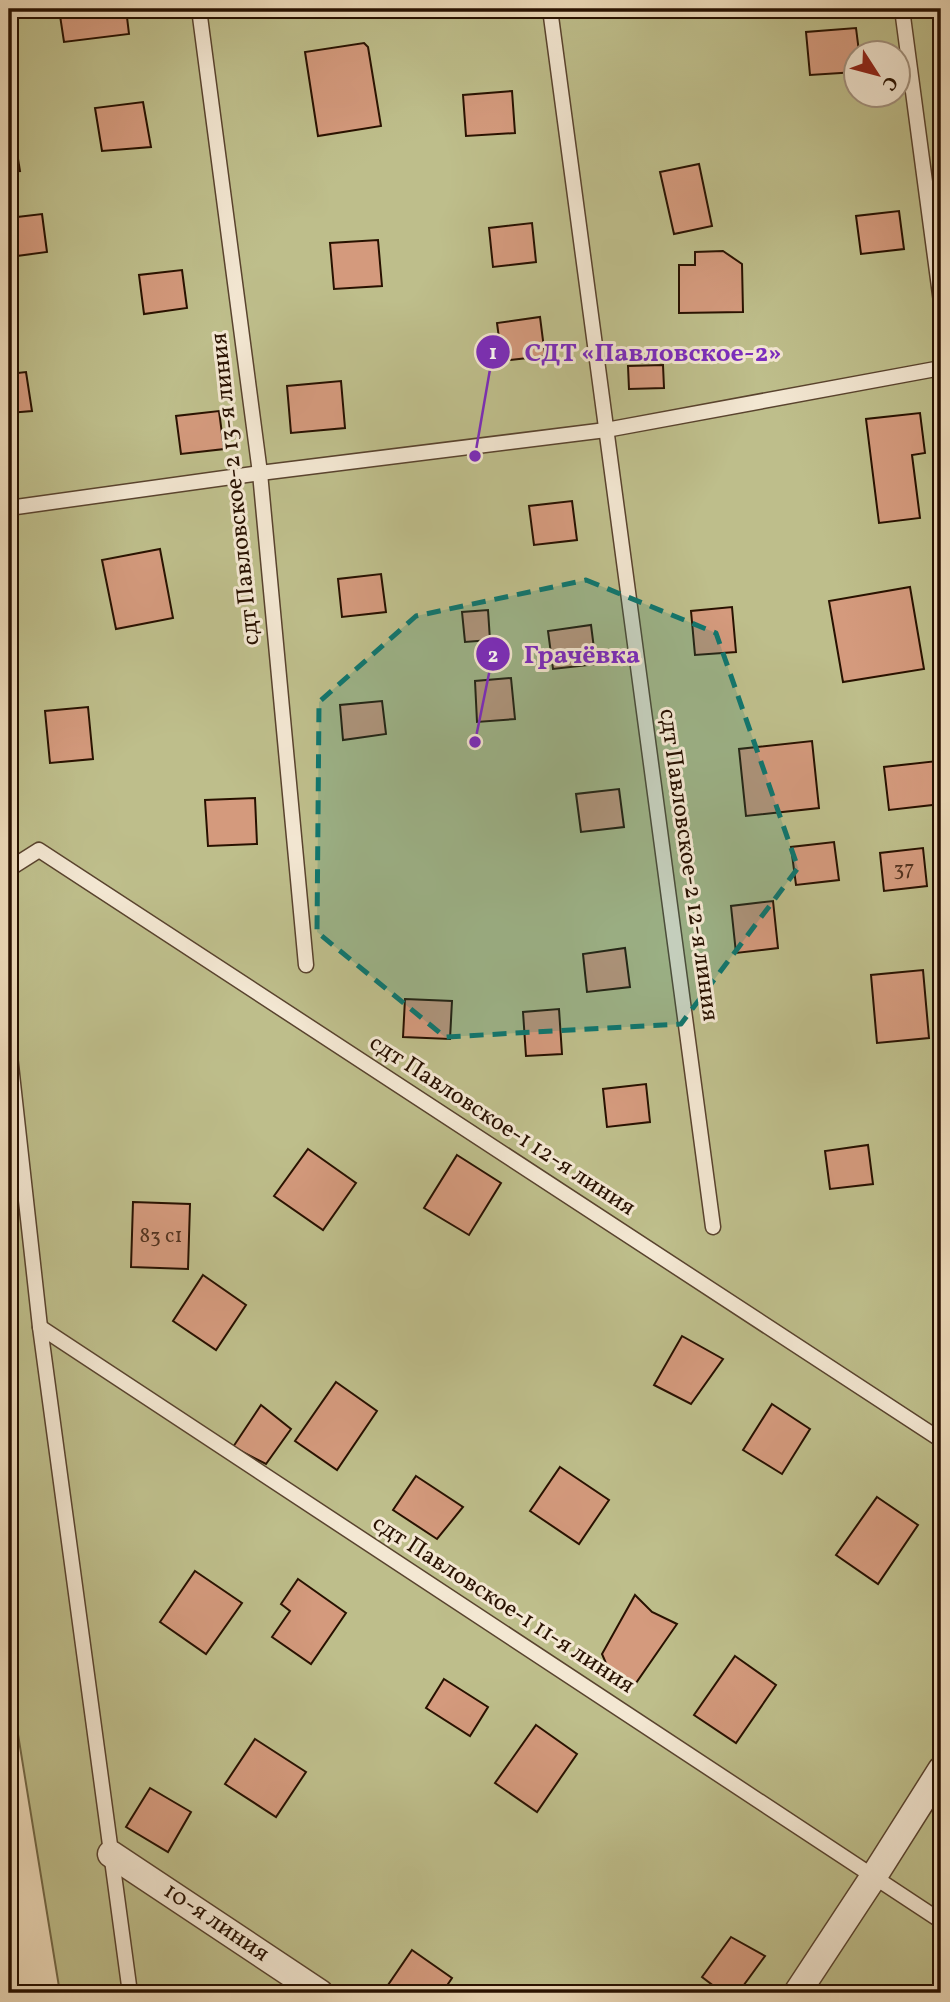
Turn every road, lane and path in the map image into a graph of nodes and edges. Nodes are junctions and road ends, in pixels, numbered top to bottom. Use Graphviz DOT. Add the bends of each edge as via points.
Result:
graph roads {
  1 [pos="199,9"];
  2 [pos="550,9"];
  3 [pos="902,9"];
  4 [pos="941,302"];
  5 [pos="941,368"];
  6 [pos="606,430"];
  7 [pos="260,473"];
  8 [pos="9,508"];
  9 [pos="9,869"];
  10 [pos="306,965"];
  11 [pos="9,1047"];
  12 [pos="713,1227"];
  13 [pos="40,1327"];
  14 [pos="941,1440"];
  15 [pos="941,1770"];
  16 [pos="111,1854"];
  17 [pos="874,1876"];
  18 [pos="941,1921"];
  19 [pos="130,1993"];
  20 [pos="320,1993"];
  21 [pos="797,1993"];
  1 -- 7 [label="lane, сдт Павловское-2 13-я линия"];
  2 -- 6 [label="lane, сдт Павловское-2 12-я линия"];
  3 -- 4 [label="lane"];
  5 -- 6 [label="lane"];
  6 -- 7 [label="lane"];
  6 -- 12 [label="lane, сдт Павловское-2 12-я линия"];
  7 -- 8 [label="lane"];
  7 -- 10 [label="lane, сдт Павловское-2 13-я линия"];
  9 -- 14 [label="lane, сдт Павловское-1 12-я линия" via="39,850"];
  11 -- 13 [label="lane"];
  13 -- 16 [label="lane"];
  13 -- 17 [label="lane, сдт Павловское-1 11-я линия"];
  15 -- 17 [label="street"];
  16 -- 19 [label="lane"];
  16 -- 20 [label="street, 10-я линия"];
  17 -- 18 [label="lane, сдт Павловское-1 11-я линия"];
  17 -- 21 [label="street"];
}
